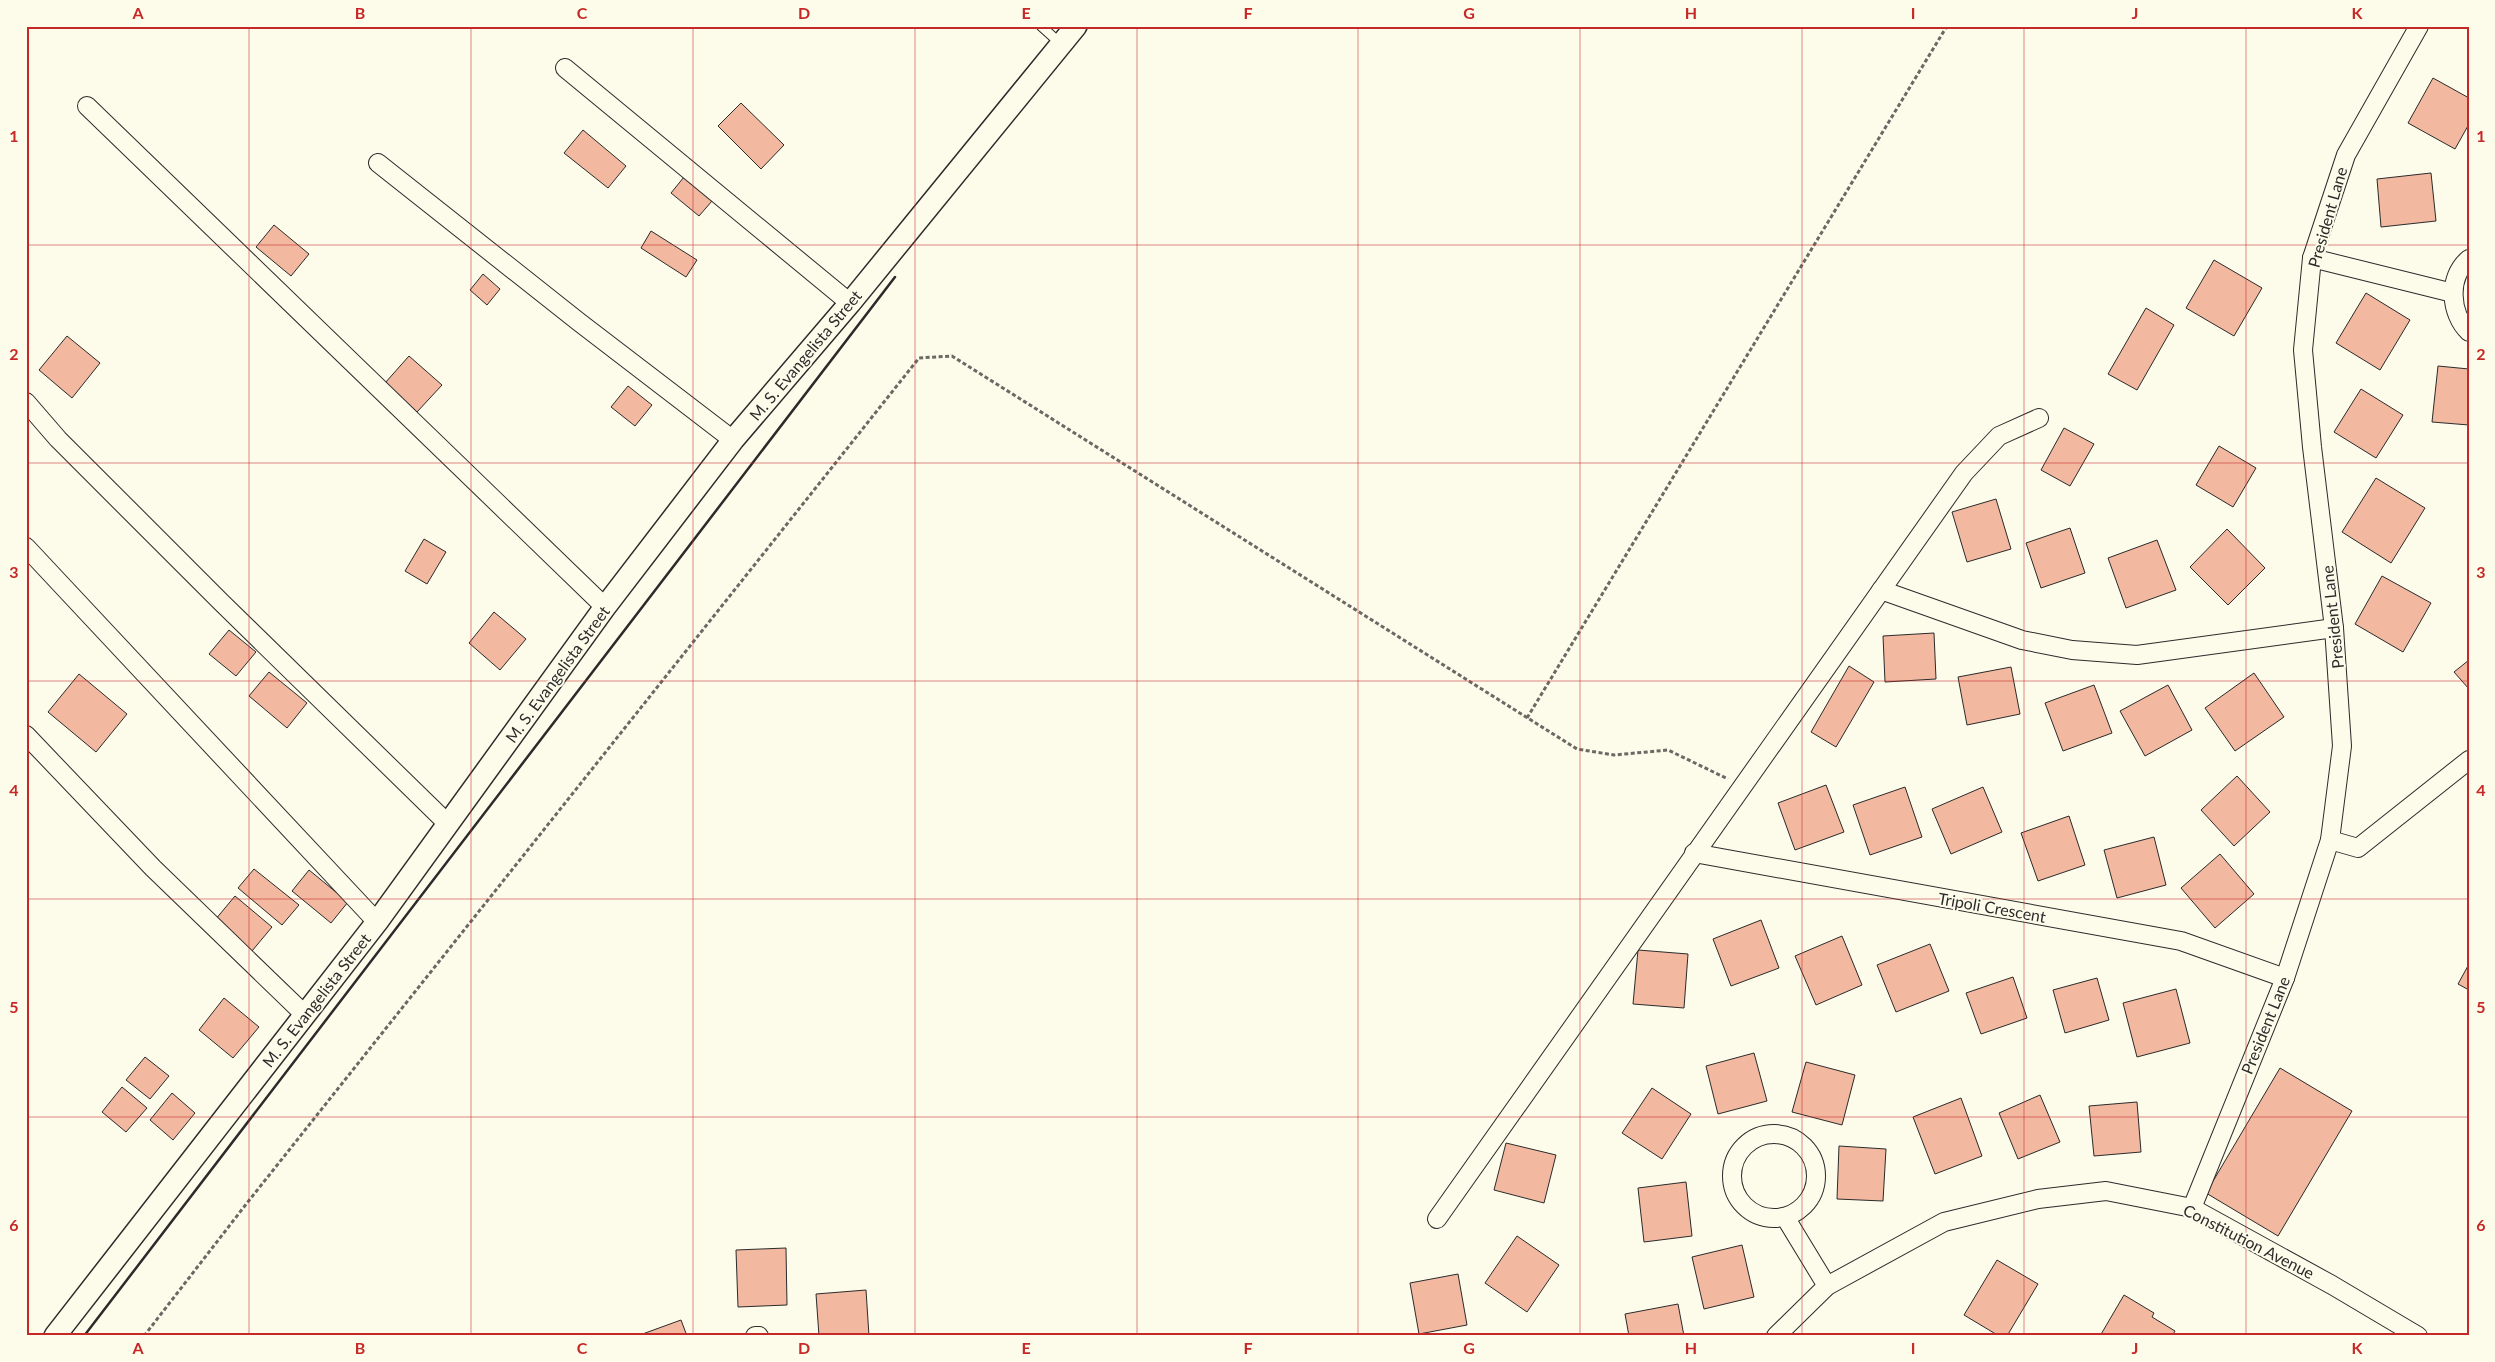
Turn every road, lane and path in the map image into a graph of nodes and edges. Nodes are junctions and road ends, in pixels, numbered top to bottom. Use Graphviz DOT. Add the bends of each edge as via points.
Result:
graph roads {
  1 [pos="1041,26"];
  2 [pos="1076,26"];
  3 [pos="1947,26"];
  4 [pos="2419,26"];
  5 [pos="1062,45"];
  6 [pos="564,68"];
  7 [pos="87,106"];
  8 [pos="378,162"];
  9 [pos="2312,258"];
  10 [pos="2469,259"];
  11 [pos="2453,293"];
  12 [pos="850,303"];
  13 [pos="2469,332"];
  14 [pos="26,402"];
  15 [pos="2038,418"];
  16 [pos="733,440"];
  17 [pos="26,547"];
  18 [pos="1881,590"];
  19 [pos="605,607"];
  20 [pos="2334,628"];
  21 [pos="1527,718"];
  22 [pos="26,735"];
  23 [pos="2469,760"];
  24 [pos="1742,785"];
  25 [pos="448,824"];
  26 [pos="2330,840"];
  27 [pos="1694,852"];
  28 [pos="377,922"];
  29 [pos="2285,978"];
  30 [pos="304,1014"];
  31 [pos="2192,1208"];
  32 [pos="1785,1217"];
  33 [pos="1437,1219"];
  34 [pos="1828,1286"];
  35 [pos="55,1336"];
  36 [pos="144,1336"];
  37 [pos="756,1336"];
  38 [pos="759,1336"];
  39 [pos="1776,1336"];
  40 [pos="2418,1336"];
  1 -- 5 [label="lane"];
  2 -- 5 [label="street, M. S. Evangelista Street"];
  3 -- 21 [label="path"];
  4 -- 9 [label="street, President Lane" via="2346,156"];
  5 -- 12 [label="street, M. S. Evangelista Street"];
  6 -- 12 [label="street"];
  7 -- 19 [label="street"];
  8 -- 16 [label="street"];
  9 -- 11 [label="street"];
  9 -- 20 [label="street, President Lane" via="2303,350"];
  10 -- 11 [label="street" via="2457,276"];
  11 -- 13 [label="street" via="2456,312"];
  12 -- 16 [label="street, M. S. Evangelista Street"];
  14 -- 25 [label="street" via="58,439 222,603"];
  15 -- 18 [label="street" via="1999,436 1964,473"];
  16 -- 19 [label="street, M. S. Evangelista Street"];
  17 -- 28 [label="street"];
  18 -- 20 [label="street" via="2022,640 2072,650 2137,655"];
  18 -- 24 [label="street"];
  19 -- 25 [label="street, M. S. Evangelista Street"];
  20 -- 26 [label="street, President Lane" via="2342,746"];
  21 -- 24 [label="path" via="1577,749 1614,755 1668,750"];
  21 -- 36 [label="path" via="952,356 919,358"];
  22 -- 30 [label="street" via="153,868"];
  23 -- 26 [label="street" via="2358,848"];
  24 -- 27 [label="street"];
  25 -- 28 [label="street, M. S. Evangelista Street"];
  26 -- 29 [label="street, President Lane"];
  27 -- 29 [label="street, Tripoli Crescent" via="2180,941"];
  27 -- 33 [label="street"];
  28 -- 30 [label="street, M. S. Evangelista Street"];
  29 -- 31 [label="street, President Lane"];
  30 -- 35 [label="street, M. S. Evangelista Street"];
  31 -- 34 [label="street, Constitution Avenue" via="2106,1191 2038,1198 1944,1222"];
  31 -- 40 [label="street, Constitution Avenue" via="2332,1284"];
  32 -- 32 [label="street" via="1770,1218 1744,1206 1732,1179 1733,1165 1740,1151 1764,1134 1778,1133 1804,1145 1817,1172 1810,1198"];
  32 -- 34 [label="street"];
  34 -- 39 [label="street, Constitution Avenue"];
  37 -- 38 [label="street"];
}
